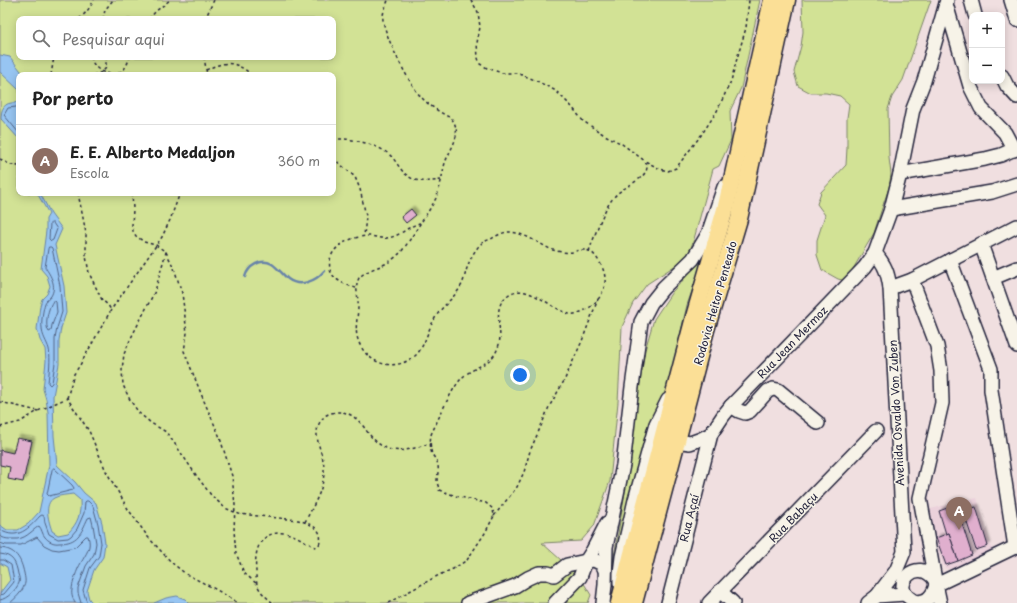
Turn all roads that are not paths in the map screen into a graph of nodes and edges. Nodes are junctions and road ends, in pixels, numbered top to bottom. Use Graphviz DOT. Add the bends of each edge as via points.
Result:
graph roads {
  1 [pos="772,0"];
  2 [pos="787,0"];
  3 [pos="971,0"];
  4 [pos="1011,0"];
  5 [pos="947,2"];
  6 [pos="974,12"];
  7 [pos="1017,20"];
  8 [pos="1005,82"];
  9 [pos="1017,97"];
  10 [pos="744,130"];
  11 [pos="1016,149"];
  12 [pos="900,174"];
  13 [pos="1017,184"];
  14 [pos="890,209"];
  15 [pos="1017,226"];
  16 [pos="981,244"];
  17 [pos="876,254"];
  18 [pos="950,260"];
  19 [pos="1017,268"];
  20 [pos="993,278"];
  21 [pos="912,280"];
  22 [pos="890,288"];
  23 [pos="1012,315"];
  24 [pos="1017,346"];
  25 [pos="731,406"];
  26 [pos="818,423"];
  27 [pos="876,431"];
  28 [pos="711,434"];
  29 [pos="677,441"];
  30 [pos="614,510"];
  31 [pos="1016,547"];
  32 [pos="904,552"];
  33 [pos="586,561"];
  34 [pos="606,570"];
  35 [pos="920,570"];
  36 [pos="905,579"];
  37 [pos="890,580"];
  38 [pos="935,582"];
  39 [pos="720,591"];
  40 [pos="905,594"];
  41 [pos="872,600"];
  42 [pos="625,601"];
  43 [pos="928,602"];
  44 [pos="468,603"];
  45 [pos="555,603"];
  46 [pos="602,603"];
  47 [pos="668,603"];
  48 [pos="709,603"];
  49 [pos="732,603"];
  50 [pos="940,603"];
  1 -- 10 [label="main road, Rodovia Heitor Penteado"];
  2 -- 29 [label="main road, Rodovia Heitor Penteado" via="739,219"];
  3 -- 6 [label="street"];
  4 -- 7 [label="street"];
  5 -- 11 [label="street" via="970,86 981,108 1005,133"];
  5 -- 12 [label="street" via="924,82 913,109"];
  8 -- 9 [label="street"];
  10 -- 30 [label="street" via="708,234 693,260 662,288 641,322 623,465"];
  10 -- 42 [label="main road, Rodovia Heitor Penteado" via="726,206 674,390"];
  11 -- 12 [label="street" via="985,159"];
  12 -- 14 [label="street"];
  13 -- 14 [label="street" via="992,192"];
  14 -- 17 [label="street"];
  15 -- 16 [label="street"];
  16 -- 18 [label="street"];
  16 -- 20 [label="street"];
  17 -- 22 [label="street, Avenida Osvaldo Von Zuben" via="883,263"];
  17 -- 25 [label="street, Rua Jean Mermoz"];
  18 -- 21 [label="street"];
  18 -- 31 [label="street" via="991,369 991,390"];
  19 -- 20 [label="street"];
  20 -- 23 [label="street"];
  21 -- 22 [label="street"];
  21 -- 38 [label="street" via="937,346 941,371 942,403 920,498"];
  22 -- 32 [label="street, Avenida Osvaldo Von Zuben"];
  23 -- 24 [label="street"];
  25 -- 26 [label="street" via="745,413 750,411 768,391 773,389 778,390"];
  25 -- 28 [label="street, Rua Jean Mermoz"];
  27 -- 39 [label="street, Rua Babaçu"];
  28 -- 29 [label="street" via="690,443"];
  28 -- 47 [label="street, Rua Açaí"];
  29 -- 42 [label="main road, Rodovia Heitor Penteado"];
  30 -- 33 [label="street"];
  30 -- 34 [label="street" via="606,547"];
  31 -- 38 [label="street"];
  32 -- 35 [label="street"];
  32 -- 37 [label="street"];
  33 -- 34 [label="street" via="594,560 602,564"];
  33 -- 44 [label="street" via="567,565 554,575 539,573 515,586"];
  33 -- 45 [label="street" via="580,577"];
  34 -- 46 [label="street"];
  35 -- 36 [label="street" via="911,572"];
  35 -- 38 [label="street" via="932,576"];
  36 -- 37 [label="street" via="899,577"];
  36 -- 40 [label="street"];
  37 -- 41 [label="street"];
  38 -- 43 [label="street"];
  38 -- 50 [label="street"];
  39 -- 48 [label="street, Rua Babaçu"];
  39 -- 49 [label="street"];
  40 -- 41 [label="street"];
  40 -- 43 [label="street" via="914,601"];
}
